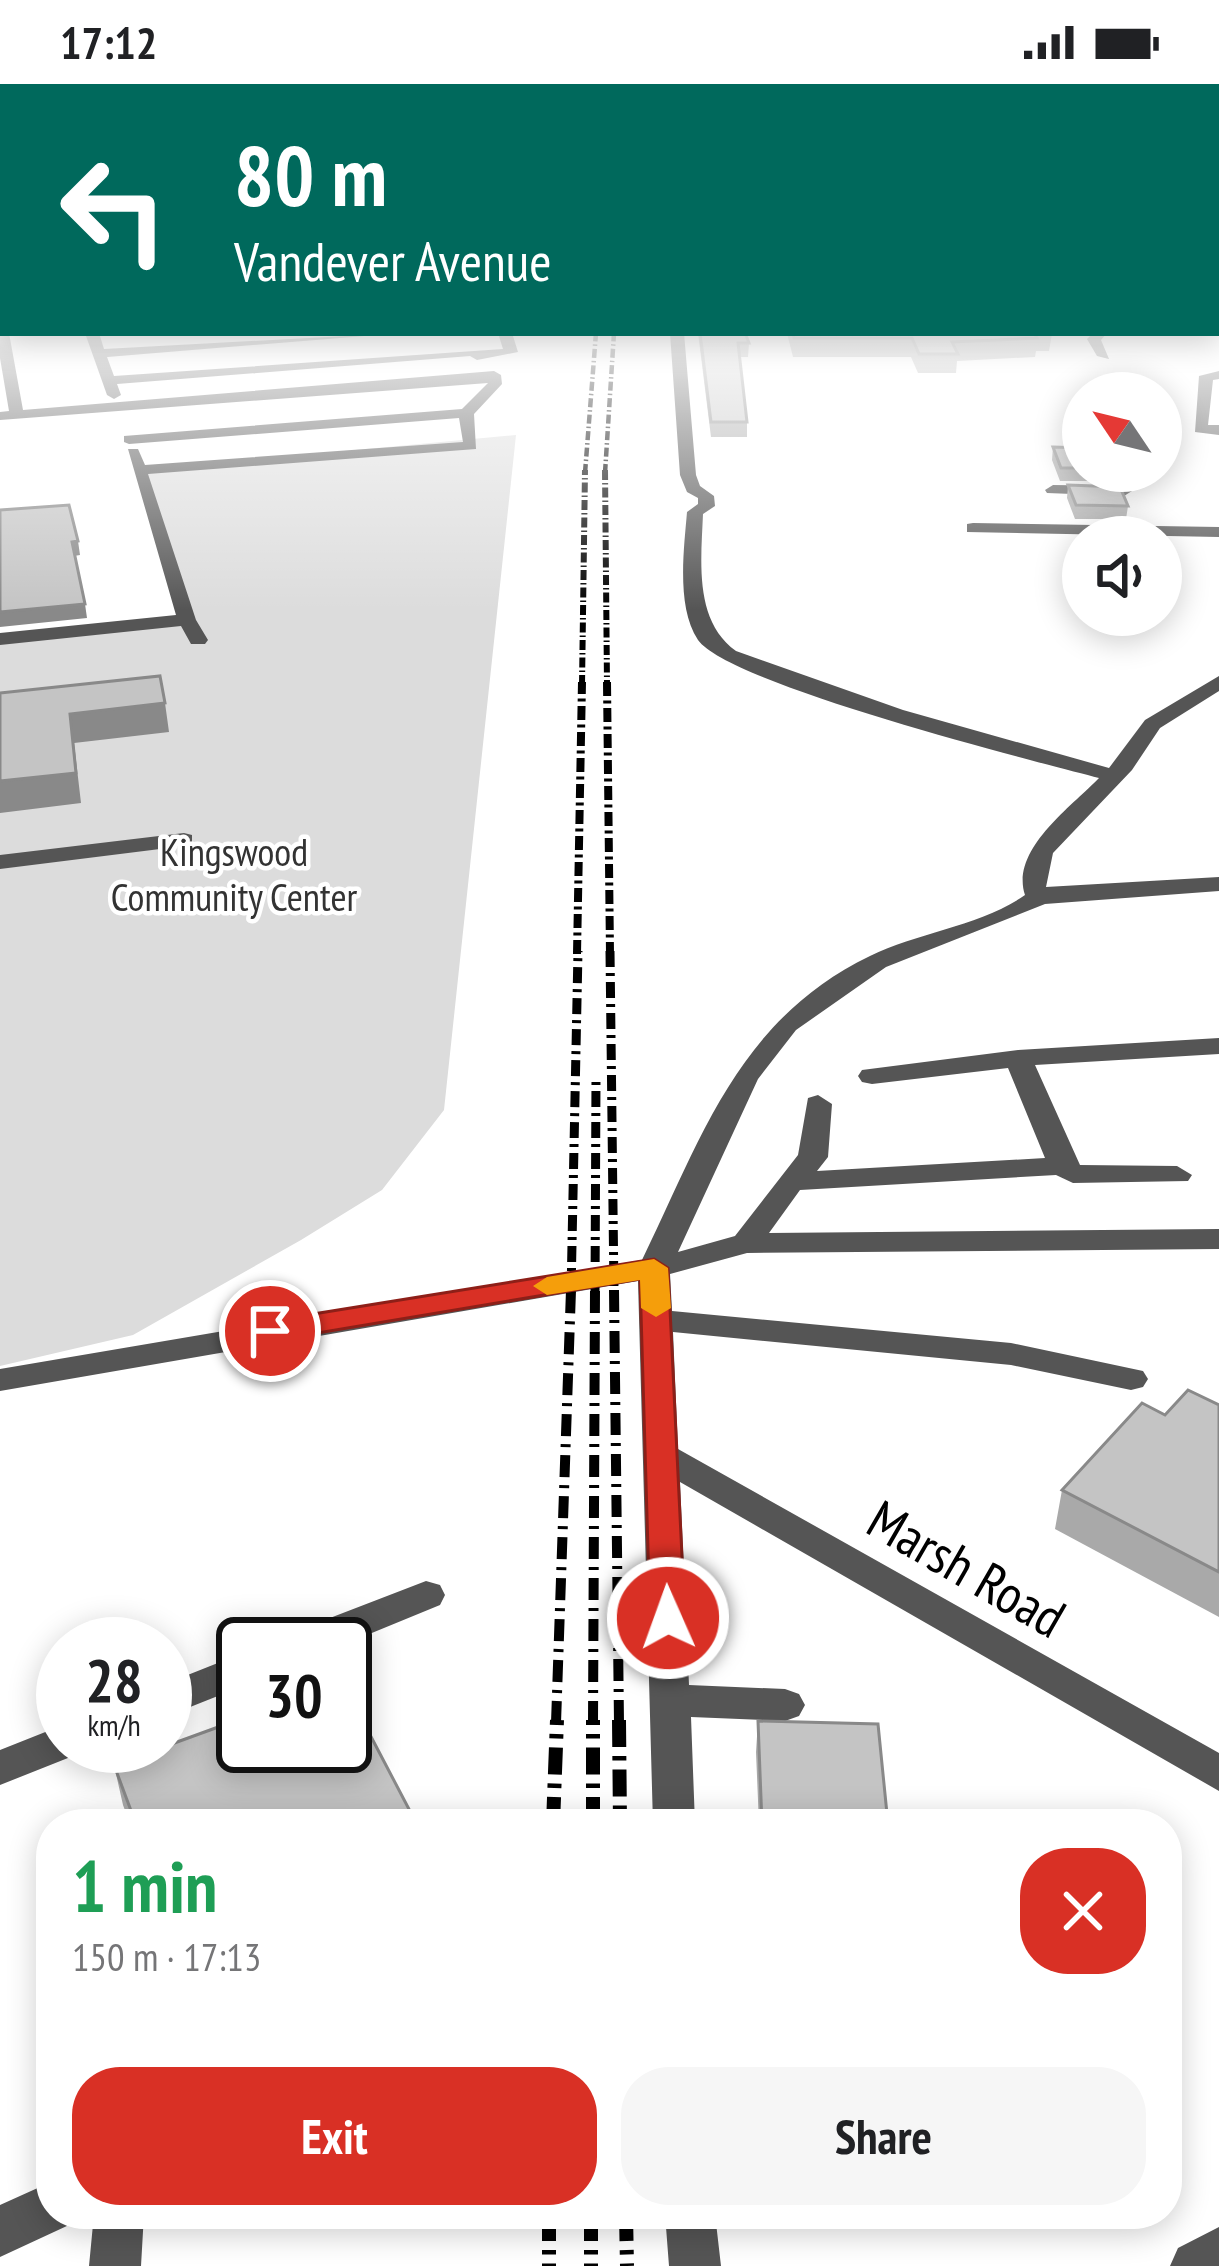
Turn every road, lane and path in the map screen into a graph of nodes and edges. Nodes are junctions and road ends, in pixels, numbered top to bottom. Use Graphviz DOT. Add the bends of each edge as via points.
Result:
graph roads {
  1 [pos="134,406"];
  2 [pos="473,406"];
  3 [pos="684,406"];
  4 [pos="1203,406"];
  5 [pos="120,407"];
  6 [pos="466,413"];
  7 [pos="9,415"];
  8 [pos="1219,430"];
  9 [pos="129,440"];
  10 [pos="140,470"];
  11 [pos="1062,483"];
  12 [pos="973,528"];
  13 [pos="1062,530"];
  14 [pos="1182,532"];
  15 [pos="1219,532"];
  16 [pos="187,620"];
  17 [pos="0,639"];
  18 [pos="198,640"];
  19 [pos="1219,682"];
  20 [pos="1111,776"];
  21 [pos="184,840"];
  22 [pos="0,862"];
  23 [pos="1219,884"];
  24 [pos="1037,896"];
  25 [pos="1219,1046"];
  26 [pos="1018,1058"];
  27 [pos="872,1076"];
  28 [pos="818,1104"];
  29 [pos="1063,1166"];
  30 [pos="1177,1175"];
  31 [pos="791,1181"];
  32 [pos="1219,1239"];
  33 [pos="746,1243"];
  34 [pos="654,1268"];
  35 [pos="656,1319"];
  36 [pos="1131,1378"];
  37 [pos="0,1380"];
  38 [pos="662,1456"];
  39 [pos="426,1595"];
  40 [pos="372,1617"];
  41 [pos="670,1700"];
  42 [pos="785,1706"];
  43 [pos="36,1753"];
  44 [pos="0,1768"];
  45 [pos="1219,1774"];
  46 [pos="674,1809"];
  47 [pos="36,2214"];
  48 [pos="118,2229"];
  49 [pos="691,2229"];
  50 [pos="0,2231"];
  51 [pos="1219,2253"];
  52 [pos="115,2266"];
  53 [pos="695,2266"];
  54 [pos="1196,2266"];
  1 -- 5 [label="street"];
  2 -- 6 [label="street"];
  3 -- 20 [label="street" via="693,489 680,494 681,508 695,512 699,611 719,652"];
  4 -- 8 [label="street" via="1200,429"];
  5 -- 7 [label="street"];
  5 -- 9 [label="street"];
  6 -- 9 [label="street"];
  6 -- 10 [label="street" via="472,446"];
  9 -- 10 [label="street"];
  10 -- 16 [label="street"];
  11 -- 13 [label="street" via="1050,481"];
  12 -- 13 [label="street"];
  14 -- 15 [label="street"];
  16 -- 17 [label="street"];
  16 -- 18 [label="street"];
  19 -- 20 [label="street" via="1152,724"];
  20 -- 24 [label="street" via="1042,851"];
  21 -- 22 [label="street"];
  23 -- 24 [label="street"];
  24 -- 34 [label="street" via="1011,914 878,962 786,1024 757,1059"];
  25 -- 26 [label="street"];
  26 -- 27 [label="street"];
  26 -- 29 [label="street"];
  28 -- 31 [label="street" via="813,1157"];
  29 -- 30 [label="street" via="1073,1174"];
  29 -- 31 [label="street"];
  31 -- 33 [label="street"];
  32 -- 33 [label="street"];
  33 -- 34 [label="street"];
  34 -- 35 [label="street"];
  34 -- 37 [label="street"];
  35 -- 36 [label="street" via="1011,1354"];
  35 -- 38 [label="street"];
  38 -- 41 [label="street"];
  38 -- 45 [label="street, Marsh Road"];
  39 -- 40 [label="street"];
  41 -- 42 [label="street"];
  41 -- 46 [label="street"];
  43 -- 44 [label="street"];
  47 -- 50 [label="street"];
  48 -- 52 [label="street"];
  49 -- 53 [label="street"];
  51 -- 54 [label="street"];
}
